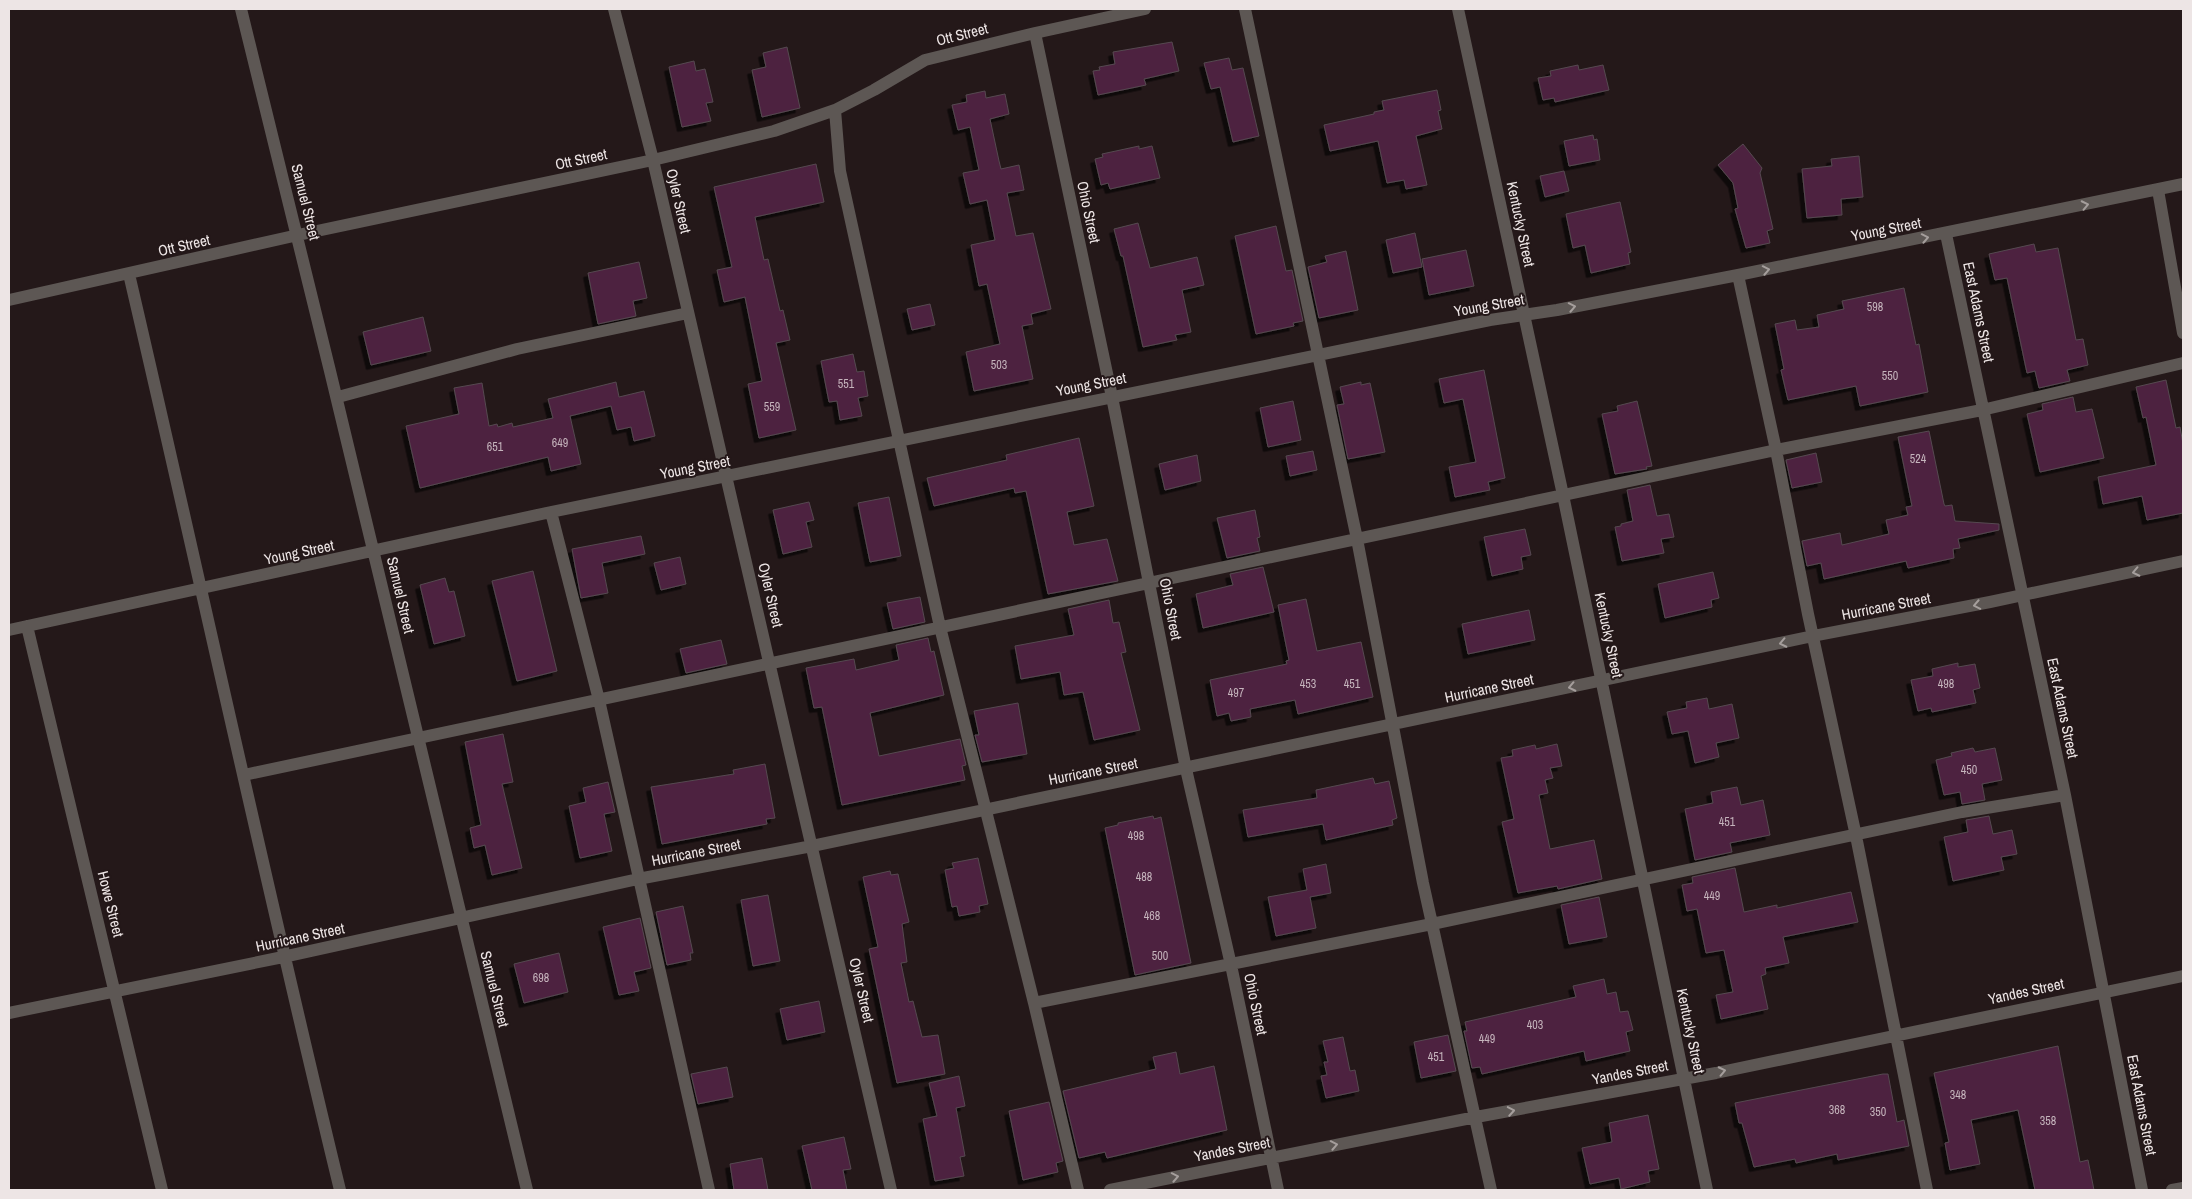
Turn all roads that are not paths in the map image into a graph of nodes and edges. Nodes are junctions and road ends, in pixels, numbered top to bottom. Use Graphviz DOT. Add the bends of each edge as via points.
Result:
graph roads {
  1 [pos="240,9"];
  2 [pos="614,9"];
  3 [pos="1145,9"];
  4 [pos="1245,9"];
  5 [pos="1458,9"];
  6 [pos="1035,33"];
  7 [pos="835,110"];
  8 [pos="654,160"];
  9 [pos="2183,184"];
  10 [pos="2158,190"];
  11 [pos="1946,234"];
  12 [pos="298,236"];
  13 [pos="129,274"];
  14 [pos="1738,275"];
  15 [pos="9,300"];
  16 [pos="688,313"];
  17 [pos="1524,316"];
  18 [pos="2183,333"];
  19 [pos="1318,354"];
  20 [pos="2183,363"];
  21 [pos="338,397"];
  22 [pos="1112,397"];
  23 [pos="1982,410"];
  24 [pos="898,440"];
  25 [pos="1776,450"];
  26 [pos="726,477"];
  27 [pos="1563,495"];
  28 [pos="551,512"];
  29 [pos="1357,539"];
  30 [pos="375,552"];
  31 [pos="2183,562"];
  32 [pos="1149,583"];
  33 [pos="202,589"];
  34 [pos="2022,596"];
  35 [pos="27,626"];
  36 [pos="940,627"];
  37 [pos="9,630"];
  38 [pos="1813,636"];
  39 [pos="770,663"];
  40 [pos="1602,681"];
  41 [pos="599,700"];
  42 [pos="1393,725"];
  43 [pos="417,738"];
  44 [pos="1186,769"];
  45 [pos="244,775"];
  46 [pos="2065,795"];
  47 [pos="986,808"];
  48 [pos="1856,836"];
  49 [pos="812,846"];
  50 [pos="638,879"];
  51 [pos="1642,879"];
  52 [pos="462,919"];
  53 [pos="1432,924"];
  54 [pos="283,957"];
  55 [pos="1231,965"];
  56 [pos="2183,976"];
  57 [pos="2104,991"];
  58 [pos="116,992"];
  59 [pos="1034,1003"];
  60 [pos="9,1013"];
  61 [pos="1896,1034"];
  62 [pos="1685,1079"];
  63 [pos="1476,1117"];
  64 [pos="1272,1158"];
  65 [pos="2183,1188"];
  66 [pos="162,1190"];
  67 [pos="340,1190"];
  68 [pos="527,1190"];
  69 [pos="709,1190"];
  70 [pos="891,1190"];
  71 [pos="1078,1190"];
  72 [pos="1110,1190"];
  73 [pos="1278,1190"];
  74 [pos="1491,1190"];
  75 [pos="1707,1190"];
  76 [pos="1927,1190"];
  77 [pos="2142,1190"];
  78 [pos="2172,1190"];
  1 -- 12 [label="street, Samuel Street"];
  2 -- 8 [label="street, Oyler Street"];
  3 -- 6 [label="street, Ott Street"];
  4 -- 19 [label="street"];
  5 -- 17 [label="street, Kentucky Street"];
  6 -- 7 [label="street, Ott Street" via="925,60"];
  6 -- 22 [label="street, Ohio Street"];
  7 -- 8 [label="street, Ott Street" via="774,132"];
  7 -- 24 [label="street" via="840,171"];
  8 -- 12 [label="street, Ott Street"];
  8 -- 16 [label="street, Oyler Street"];
  9 -- 10 [label="street, Young Street"];
  11 -- 10 [label="street, Young Street, one-way"];
  10 -- 18 [label="street"];
  14 -- 11 [label="street, Young Street, one-way"];
  11 -- 23 [label="street, East Adams Street"];
  12 -- 13 [label="street, Ott Street"];
  12 -- 21 [label="street, Samuel Street"];
  13 -- 15 [label="street, Ott Street"];
  13 -- 33 [label="street"];
  17 -- 14 [label="street, Young Street, one-way"];
  14 -- 25 [label="street"];
  16 -- 21 [label="street" via="517,349"];
  16 -- 26 [label="street, Oyler Street"];
  17 -- 19 [label="street, Young Street"];
  17 -- 27 [label="street, Kentucky Street"];
  19 -- 22 [label="street, Young Street"];
  19 -- 29 [label="street"];
  20 -- 23 [label="street"];
  21 -- 30 [label="street, Samuel Street"];
  22 -- 24 [label="street, Young Street"];
  22 -- 32 [label="street, Ohio Street"];
  23 -- 25 [label="street"];
  23 -- 34 [label="street, East Adams Street"];
  24 -- 26 [label="street, Young Street"];
  24 -- 36 [label="street"];
  25 -- 27 [label="street"];
  25 -- 38 [label="street"];
  26 -- 28 [label="street, Young Street"];
  26 -- 39 [label="street, Oyler Street"];
  27 -- 29 [label="street"];
  27 -- 40 [label="street, Kentucky Street"];
  28 -- 30 [label="street, Young Street"];
  28 -- 41 [label="street"];
  29 -- 32 [label="street"];
  29 -- 42 [label="street"];
  30 -- 33 [label="street, Young Street"];
  30 -- 43 [label="street, Samuel Street"];
  31 -- 34 [label="street, Hurricane Street, one-way"];
  32 -- 36 [label="street"];
  32 -- 44 [label="street, Ohio Street"];
  33 -- 35 [label="street, Young Street"];
  33 -- 45 [label="street"];
  34 -- 38 [label="street, Hurricane Street, one-way"];
  34 -- 46 [label="street, East Adams Street"];
  35 -- 37 [label="street, Young Street"];
  35 -- 58 [label="street, Howe Street"];
  36 -- 39 [label="street"];
  36 -- 47 [label="street"];
  38 -- 40 [label="street, Hurricane Street, one-way"];
  38 -- 48 [label="street"];
  39 -- 41 [label="street"];
  39 -- 49 [label="street, Oyler Street"];
  40 -- 42 [label="street, Hurricane Street, one-way"];
  40 -- 51 [label="street, Kentucky Street"];
  41 -- 43 [label="street"];
  41 -- 50 [label="street"];
  42 -- 44 [label="street, Hurricane Street"];
  42 -- 53 [label="street"];
  43 -- 45 [label="street"];
  43 -- 52 [label="street, Samuel Street"];
  44 -- 47 [label="street, Hurricane Street"];
  44 -- 55 [label="street, Ohio Street"];
  45 -- 54 [label="street"];
  46 -- 48 [label="street" via="1962,812"];
  46 -- 57 [label="street, East Adams Street"];
  47 -- 49 [label="street, Hurricane Street"];
  47 -- 59 [label="street"];
  48 -- 51 [label="street"];
  48 -- 61 [label="street"];
  49 -- 50 [label="street, Hurricane Street"];
  49 -- 70 [label="street, Oyler Street"];
  50 -- 52 [label="street, Hurricane Street"];
  50 -- 69 [label="street"];
  51 -- 53 [label="street"];
  51 -- 62 [label="street, Kentucky Street"];
  52 -- 54 [label="street, Hurricane Street"];
  52 -- 68 [label="street, Samuel Street"];
  53 -- 55 [label="street"];
  53 -- 63 [label="street"];
  54 -- 58 [label="street, Hurricane Street"];
  54 -- 67 [label="street"];
  55 -- 59 [label="street"];
  55 -- 64 [label="street, Ohio Street"];
  56 -- 57 [label="street, Yandes Street"];
  57 -- 61 [label="street, Yandes Street"];
  57 -- 77 [label="street, East Adams Street"];
  58 -- 60 [label="street, Hurricane Street"];
  58 -- 66 [label="street, Howe Street"];
  59 -- 71 [label="street"];
  62 -- 61 [label="street, Yandes Street, one-way"];
  61 -- 76 [label="street"];
  63 -- 62 [label="street, Yandes Street, one-way"];
  62 -- 75 [label="street, Kentucky Street"];
  64 -- 63 [label="street, Yandes Street, one-way"];
  63 -- 74 [label="street"];
  72 -- 64 [label="street, Yandes Street, one-way"];
  64 -- 73 [label="street, Ohio Street"];
  65 -- 78 [label="street"];
}
